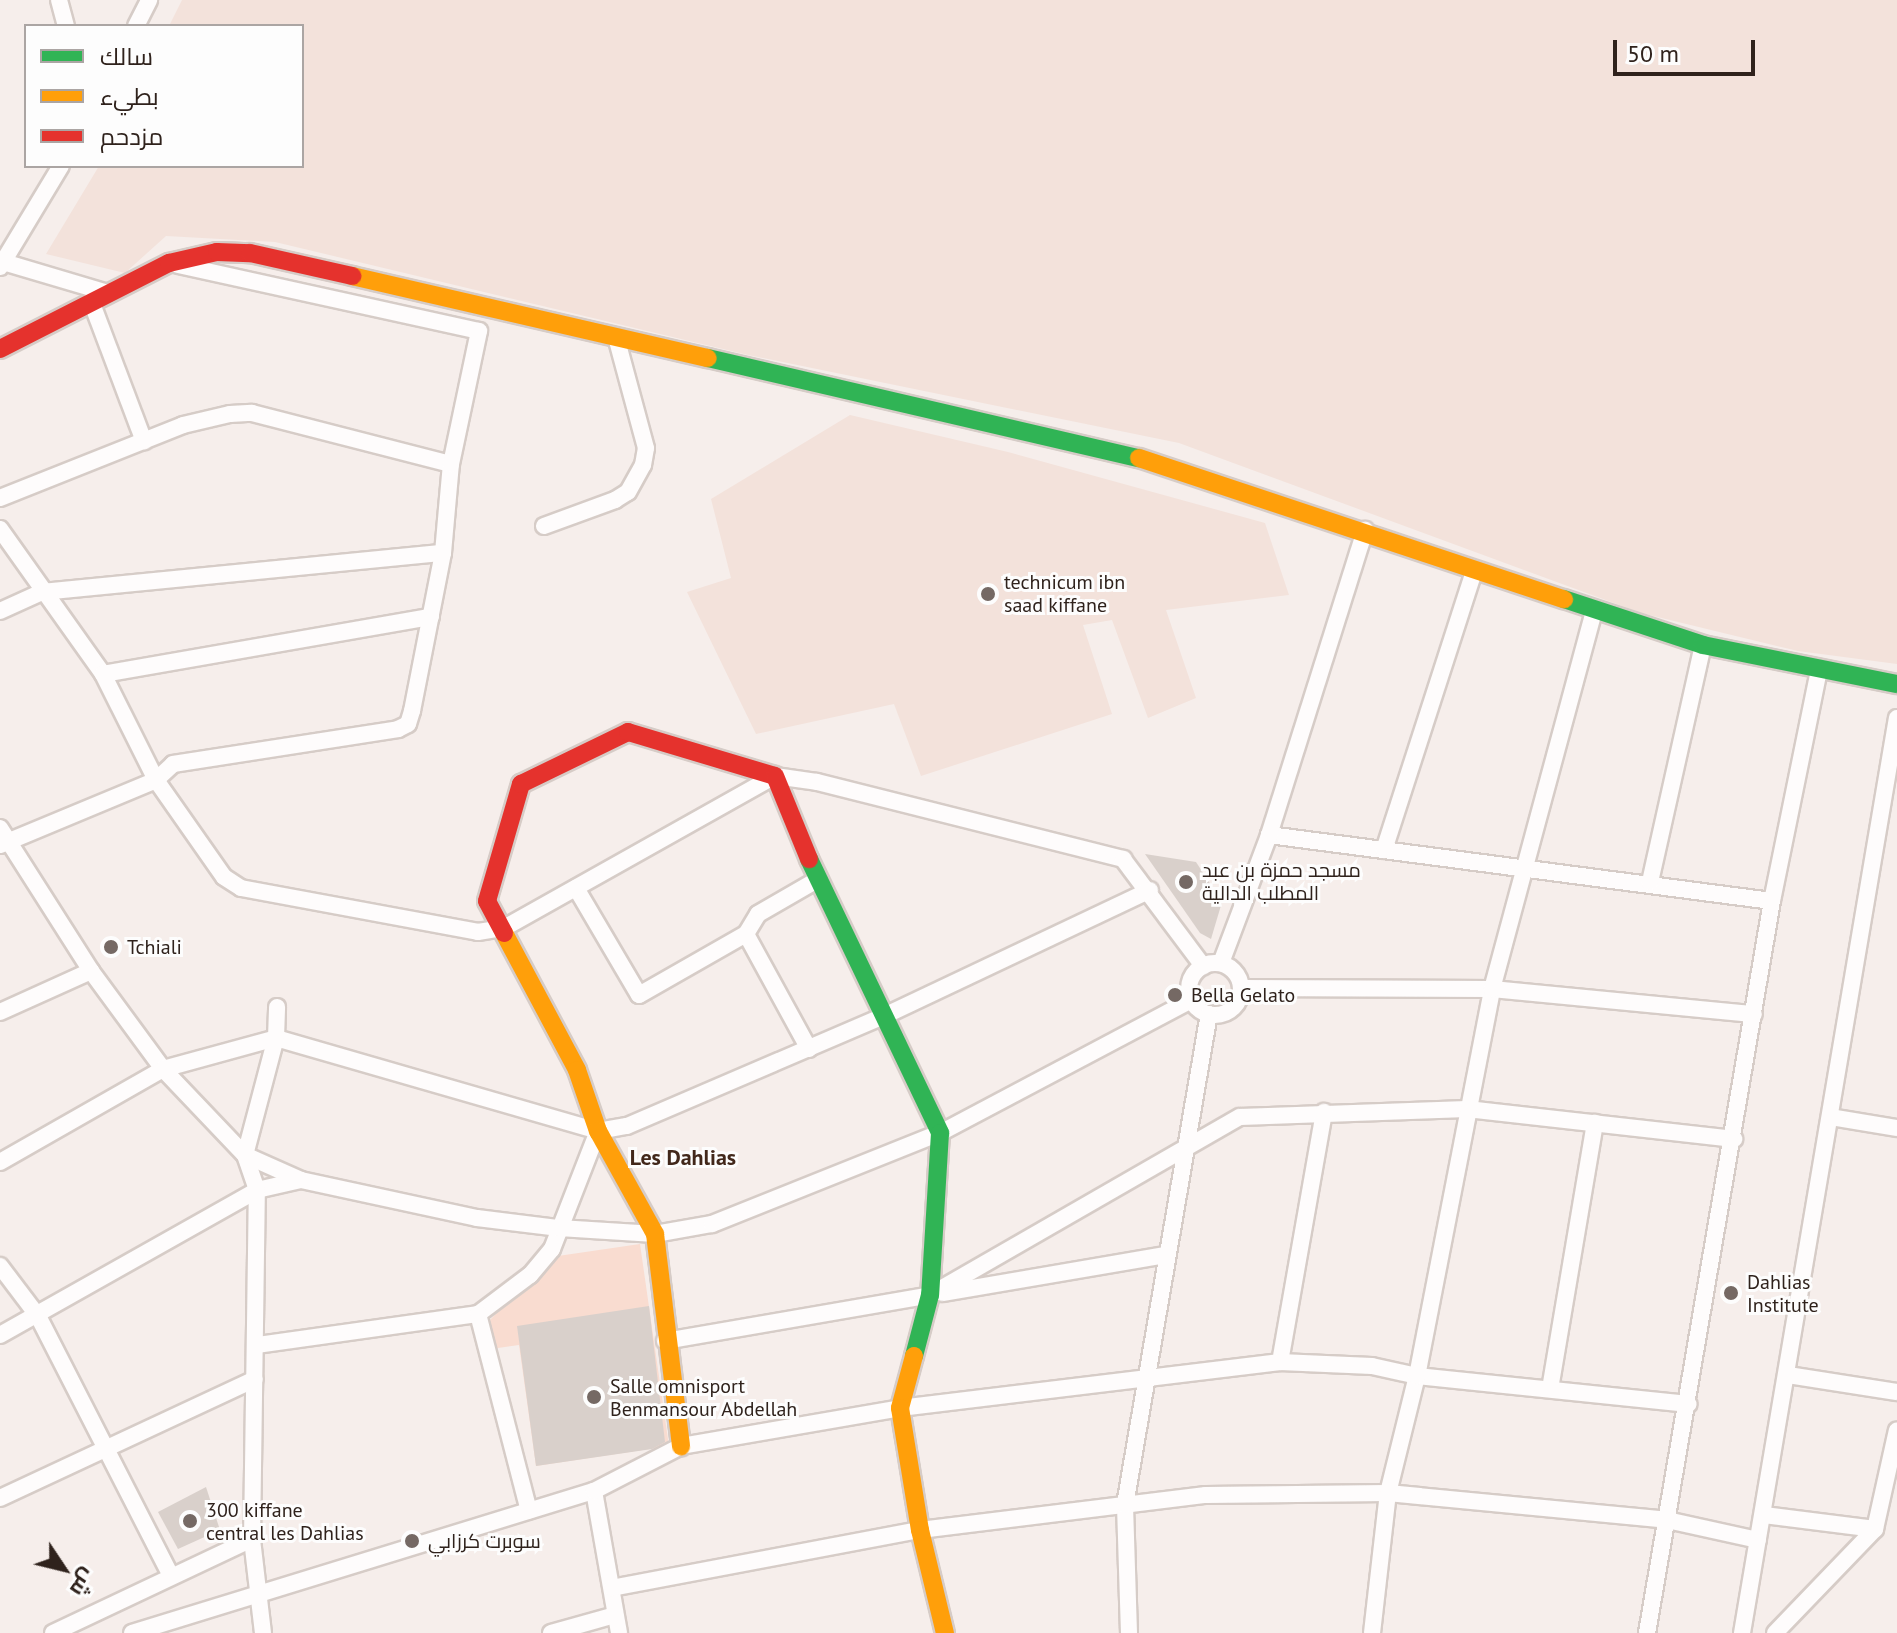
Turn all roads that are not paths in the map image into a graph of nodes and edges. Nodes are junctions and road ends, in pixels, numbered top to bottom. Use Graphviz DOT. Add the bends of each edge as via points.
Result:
graph roads {
  1 [pos="59,0"];
  2 [pos="149,0"];
  3 [pos="65,24"];
  4 [pos="137,24"];
  5 [pos="60,168"];
  6 [pos="169,263"];
  7 [pos="1,264"];
  8 [pos="100,297"];
  9 [pos="616,337"];
  10 [pos="0,349"];
  11 [pos="144,441"];
  12 [pos="451,464"];
  13 [pos="0,498"];
  14 [pos="544,526"];
  15 [pos="0,529"];
  16 [pos="1365,530"];
  17 [pos="443,553"];
  18 [pos="1474,572"];
  19 [pos="42,592"];
  20 [pos="0,611"];
  21 [pos="1594,611"];
  22 [pos="431,617"];
  23 [pos="1703,645"];
  24 [pos="1819,670"];
  25 [pos="103,674"];
  26 [pos="1897,684"];
  27 [pos="1897,718"];
  28 [pos="775,776"];
  29 [pos="156,780"];
  30 [pos="1269,835"];
  31 [pos="3,838"];
  32 [pos="1384,850"];
  33 [pos="1522,871"];
  34 [pos="817,880"];
  35 [pos="1650,882"];
  36 [pos="576,888"];
  37 [pos="1150,890"];
  38 [pos="1772,901"];
  39 [pos="504,928"];
  40 [pos="746,934"];
  41 [pos="1221,963"];
  42 [pos="1203,966"];
  43 [pos="91,971"];
  44 [pos="1241,988"];
  45 [pos="1492,989"];
  46 [pos="1191,1000"];
  47 [pos="277,1007"];
  48 [pos="0,1012"];
  49 [pos="1209,1014"];
  50 [pos="1754,1014"];
  51 [pos="886,1015"];
  52 [pos="276,1038"];
  53 [pos="809,1049"];
  54 [pos="163,1069"];
  55 [pos="1467,1109"];
  56 [pos="1324,1112"];
  57 [pos="1830,1117"];
  58 [pos="1595,1123"];
  59 [pos="1897,1128"];
  60 [pos="598,1131"];
  61 [pos="940,1133"];
  62 [pos="1734,1139"];
  63 [pos="1188,1147"];
  64 [pos="245,1155"];
  65 [pos="0,1162"];
  66 [pos="301,1180"];
  67 [pos="257,1190"];
  68 [pos="559,1228"];
  69 [pos="655,1234"];
  70 [pos="1165,1255"];
  71 [pos="0,1266"];
  72 [pos="930,1295"];
  73 [pos="478,1314"];
  74 [pos="38,1316"];
  75 [pos="0,1335"];
  76 [pos="665,1341"];
  77 [pos="257,1345"];
  78 [pos="1280,1362"];
  79 [pos="1788,1375"];
  80 [pos="1417,1376"];
  81 [pos="255,1379"];
  82 [pos="1145,1379"];
  83 [pos="1550,1389"];
  84 [pos="1897,1392"];
  85 [pos="1689,1404"];
  86 [pos="900,1408"];
  87 [pos="1897,1430"];
  88 [pos="681,1446"];
  89 [pos="105,1453"];
  90 [pos="594,1491"];
  91 [pos="1388,1493"];
  92 [pos="0,1498"];
  93 [pos="1125,1505"];
  94 [pos="529,1511"];
  95 [pos="1764,1515"];
  96 [pos="1667,1520"];
  97 [pos="1875,1529"];
  98 [pos="920,1530"];
  99 [pos="252,1539"];
  100 [pos="1758,1540"];
  101 [pos="171,1576"];
  102 [pos="612,1588"];
  103 [pos="257,1593"];
  104 [pos="615,1615"];
  105 [pos="53,1633"];
  106 [pos="132,1633"];
  107 [pos="263,1633"];
  108 [pos="551,1633"];
  109 [pos="619,1633"];
  110 [pos="945,1633"];
  111 [pos="1129,1633"];
  112 [pos="1372,1633"];
  113 [pos="1647,1633"];
  114 [pos="1742,1633"];
  115 [pos="1775,1633"];
  1 -- 3 [label="street"];
  2 -- 4 [label="street"];
  5 -- 7 [label="street"];
  6 -- 8 [label="street"];
  6 -- 9 [label="street" via="217,252 250,253"];
  6 -- 12 [label="street" via="479,331"];
  7 -- 8 [label="street"];
  8 -- 10 [label="street"];
  8 -- 11 [label="street"];
  9 -- 14 [label="street" via="646,448 643,465 628,492"];
  9 -- 16 [label="street" via="1123,453"];
  11 -- 12 [label="street" via="183,425 252,413"];
  11 -- 13 [label="street"];
  12 -- 17 [label="street"];
  15 -- 19 [label="street"];
  16 -- 18 [label="street"];
  16 -- 30 [label="street"];
  17 -- 19 [label="street"];
  17 -- 22 [label="street"];
  18 -- 21 [label="street"];
  18 -- 32 [label="street"];
  19 -- 20 [label="street"];
  19 -- 25 [label="street"];
  21 -- 23 [label="street"];
  21 -- 33 [label="street"];
  22 -- 25 [label="street"];
  22 -- 29 [label="street" via="408,724 173,764"];
  23 -- 24 [label="street"];
  23 -- 35 [label="street"];
  24 -- 26 [label="street"];
  24 -- 38 [label="street"];
  25 -- 29 [label="street"];
  27 -- 57 [label="street"];
  28 -- 34 [label="street"];
  28 -- 36 [label="street"];
  28 -- 37 [label="street" via="1123,859"];
  28 -- 39 [label="street" via="628,732 521,784 487,901"];
  29 -- 31 [label="street"];
  29 -- 39 [label="street" via="224,877 241,888 478,932"];
  30 -- 32 [label="street"];
  30 -- 41 [label="street"];
  31 -- 43 [label="street"];
  32 -- 33 [label="street"];
  33 -- 35 [label="street"];
  33 -- 45 [label="street"];
  34 -- 40 [label="street" via="758,914"];
  34 -- 51 [label="street"];
  35 -- 38 [label="street"];
  36 -- 39 [label="street"];
  36 -- 40 [label="street" via="639,995"];
  37 -- 42 [label="street"];
  37 -- 51 [label="street"];
  38 -- 50 [label="street"];
  39 -- 60 [label="street" via="577,1070"];
  40 -- 53 [label="street"];
  41 -- 42 [label="street"];
  41 -- 44 [label="street" via="1235,972"];
  42 -- 46 [label="street" via="1189,985"];
  43 -- 48 [label="street"];
  43 -- 54 [label="street"];
  44 -- 45 [label="street"];
  44 -- 49 [label="street" via="1231,1009"];
  45 -- 50 [label="street"];
  45 -- 55 [label="street"];
  46 -- 49 [label="street"];
  46 -- 61 [label="street"];
  47 -- 52 [label="street"];
  49 -- 63 [label="street"];
  50 -- 62 [label="street"];
  51 -- 53 [label="street"];
  51 -- 61 [label="street"];
  52 -- 54 [label="street"];
  52 -- 60 [label="street"];
  52 -- 64 [label="street"];
  53 -- 60 [label="street" via="627,1126"];
  54 -- 64 [label="street"];
  54 -- 65 [label="street"];
  55 -- 56 [label="street"];
  55 -- 58 [label="street"];
  55 -- 80 [label="street"];
  56 -- 63 [label="street" via="1240,1117"];
  56 -- 78 [label="street"];
  57 -- 59 [label="street"];
  57 -- 79 [label="street"];
  58 -- 62 [label="street"];
  58 -- 83 [label="street"];
  60 -- 68 [label="street"];
  60 -- 69 [label="street"];
  61 -- 69 [label="street" via="712,1224"];
  61 -- 72 [label="street"];
  62 -- 85 [label="street"];
  63 -- 70 [label="street"];
  63 -- 72 [label="street"];
  64 -- 66 [label="street"];
  64 -- 67 [label="street"];
  66 -- 67 [label="street"];
  66 -- 68 [label="street" via="477,1218"];
  67 -- 74 [label="street"];
  67 -- 77 [label="street"];
  68 -- 69 [label="street"];
  68 -- 73 [label="street" via="552,1249 530,1275"];
  69 -- 76 [label="street"];
  70 -- 72 [label="street"];
  70 -- 82 [label="street"];
  71 -- 74 [label="street"];
  72 -- 76 [label="street"];
  72 -- 86 [label="street"];
  73 -- 77 [label="street"];
  73 -- 94 [label="street"];
  74 -- 75 [label="street"];
  74 -- 89 [label="street"];
  76 -- 88 [label="street"];
  77 -- 81 [label="street"];
  78 -- 80 [label="street" via="1372,1366"];
  78 -- 82 [label="street"];
  79 -- 84 [label="street"];
  79 -- 95 [label="street"];
  80 -- 83 [label="street"];
  80 -- 91 [label="street"];
  81 -- 89 [label="street"];
  81 -- 99 [label="street"];
  82 -- 86 [label="street"];
  82 -- 93 [label="street"];
  83 -- 85 [label="street"];
  85 -- 96 [label="street"];
  86 -- 88 [label="street"];
  86 -- 98 [label="street"];
  87 -- 97 [label="street"];
  88 -- 90 [label="street"];
  89 -- 92 [label="street"];
  89 -- 101 [label="street"];
  90 -- 94 [label="street"];
  90 -- 102 [label="street"];
  91 -- 93 [label="street" via="1206,1495"];
  91 -- 96 [label="street"];
  91 -- 112 [label="street"];
  93 -- 98 [label="street"];
  93 -- 111 [label="street"];
  94 -- 103 [label="street"];
  95 -- 97 [label="street"];
  95 -- 100 [label="street"];
  96 -- 100 [label="street"];
  96 -- 113 [label="street"];
  97 -- 115 [label="street"];
  98 -- 102 [label="street"];
  98 -- 110 [label="street"];
  99 -- 101 [label="street"];
  99 -- 103 [label="street"];
  100 -- 114 [label="street"];
  101 -- 105 [label="street"];
  102 -- 104 [label="street"];
  103 -- 106 [label="street"];
  103 -- 107 [label="street"];
  104 -- 108 [label="street"];
  104 -- 109 [label="street"];
}
